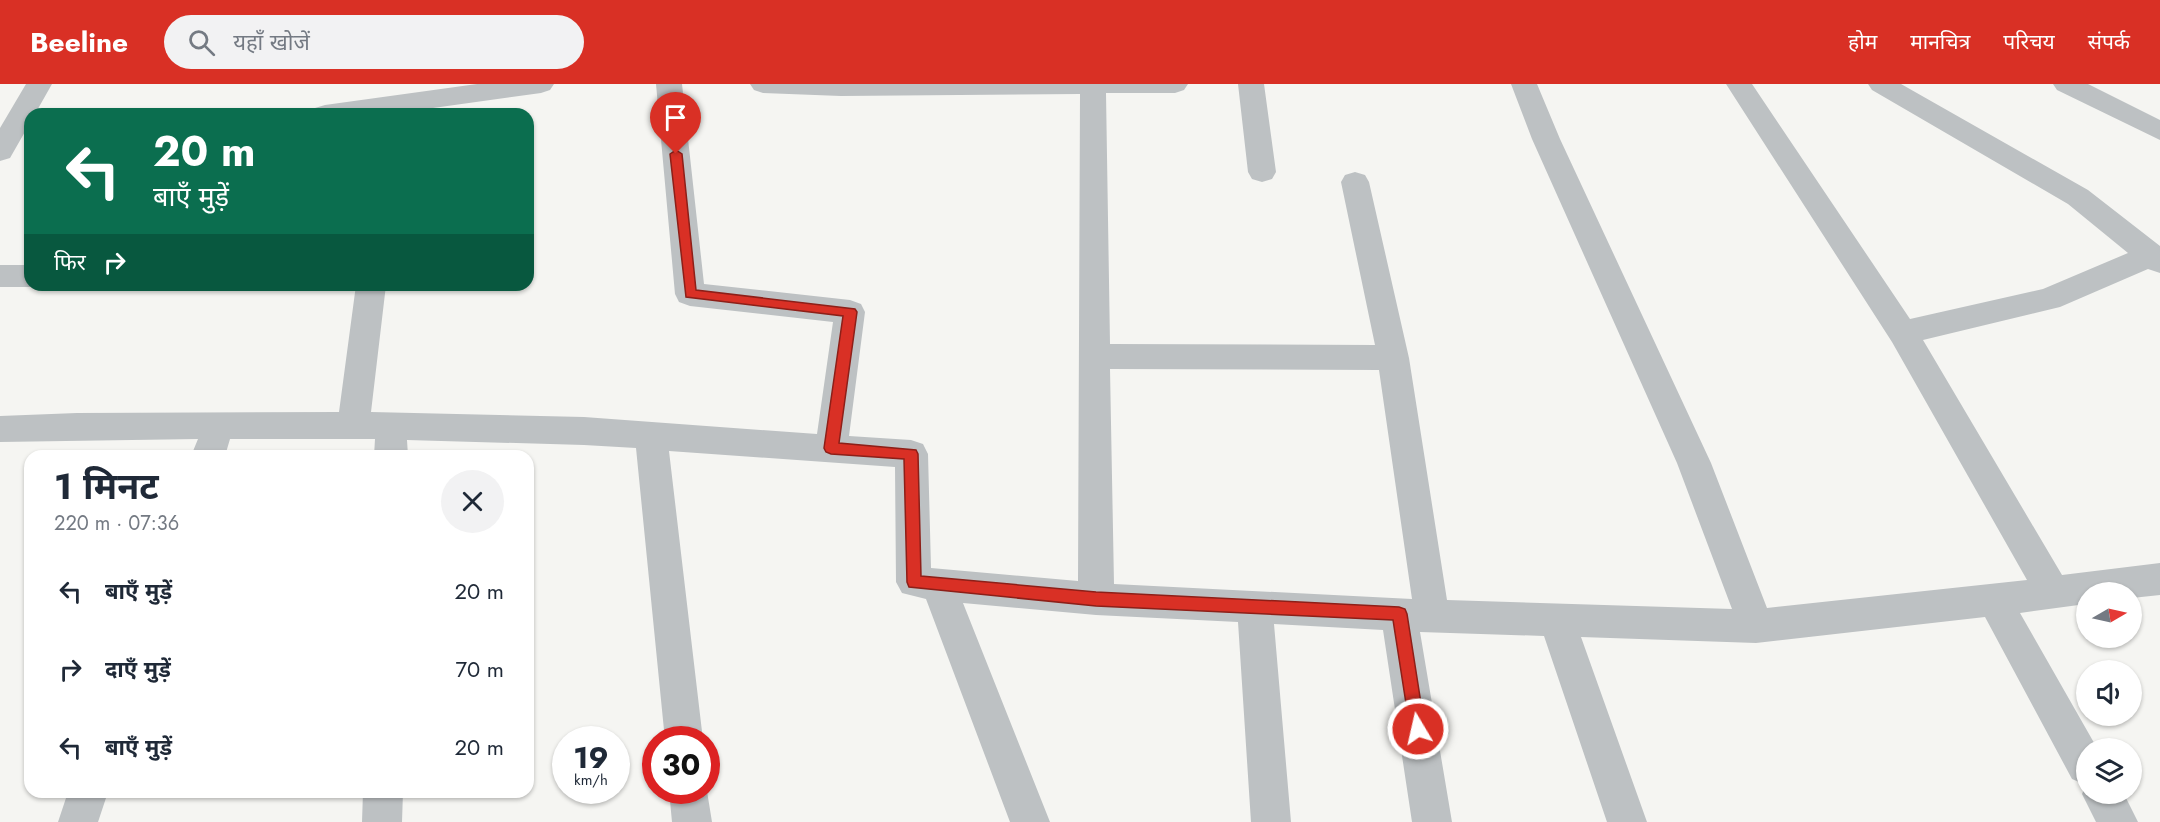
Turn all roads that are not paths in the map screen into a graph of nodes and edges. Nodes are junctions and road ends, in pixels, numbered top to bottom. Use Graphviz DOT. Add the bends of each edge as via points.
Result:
graph roads {
  1 [pos="39,84"];
  2 [pos="541,84"];
  3 [pos="669,84"];
  4 [pos="763,84"];
  5 [pos="1175,84"];
  6 [pos="1251,84"];
  7 [pos="1524,84"];
  8 [pos="1739,84"];
  9 [pos="1881,84"];
  10 [pos="2066,84"];
  11 [pos="1093,85"];
  12 [pos="394,101"];
  13 [pos="27,108"];
  14 [pos="357,108"];
  15 [pos="24,114"];
  16 [pos="2160,131"];
  17 [pos="9,143"];
  18 [pos="1262,172"];
  19 [pos="1355,182"];
  20 [pos="2156,258"];
  21 [pos="0,276"];
  22 [pos="24,276"];
  23 [pos="370,291"];
  24 [pos="1903,333"];
  25 [pos="1095,356"];
  26 [pos="1393,358"];
  27 [pos="219,425"];
  28 [pos="353,425"];
  29 [pos="0,429"];
  30 [pos="651,436"];
  31 [pos="391,441"];
  32 [pos="831,448"];
  33 [pos="210,450"];
  34 [pos="2160,579"];
  35 [pos="938,584"];
  36 [pos="2054,592"];
  37 [pos="1096,599"];
  38 [pos="1994,600"];
  39 [pos="1255,607"];
  40 [pos="1416,615"];
  41 [pos="1557,620"];
  42 [pos="1756,626"];
  43 [pos="682,726"];
  44 [pos="2076,748"];
  45 [pos="86,798"];
  46 [pos="382,798"];
  47 [pos="691,804"];
  48 [pos="2108,804"];
  49 [pos="78,822"];
  50 [pos="382,822"];
  51 [pos="693,822"];
  52 [pos="1030,822"];
  53 [pos="1271,822"];
  54 [pos="1432,822"];
  55 [pos="1627,822"];
  56 [pos="2118,822"];
  1 -- 13 [label="street"];
  2 -- 12 [label="street"];
  3 -- 32 [label="street" via="690,294 850,312"];
  4 -- 11 [label="street"];
  5 -- 11 [label="street"];
  6 -- 18 [label="street"];
  7 -- 42 [label="street" via="1694,463"];
  8 -- 24 [label="street"];
  9 -- 20 [label="street" via="2078,197"];
  10 -- 16 [label="street"];
  11 -- 25 [label="street"];
  12 -- 14 [label="street"];
  15 -- 17 [label="street"];
  19 -- 26 [label="street"];
  20 -- 24 [label="street" via="2049,299"];
  21 -- 22 [label="street"];
  23 -- 28 [label="street"];
  24 -- 36 [label="street"];
  25 -- 26 [label="street"];
  25 -- 37 [label="street"];
  26 -- 40 [label="street"];
  27 -- 28 [label="street"];
  27 -- 29 [label="street"];
  27 -- 33 [label="street"];
  28 -- 31 [label="street"];
  30 -- 31 [label="street" via="584,431"];
  30 -- 32 [label="street"];
  30 -- 43 [label="street"];
  32 -- 35 [label="street" via="911,454 914,582"];
  34 -- 36 [label="street"];
  35 -- 37 [label="street"];
  35 -- 52 [label="street"];
  36 -- 38 [label="street"];
  37 -- 39 [label="street"];
  38 -- 42 [label="street"];
  38 -- 44 [label="street"];
  39 -- 40 [label="street"];
  39 -- 53 [label="street"];
  40 -- 41 [label="street"];
  40 -- 54 [label="street"];
  41 -- 42 [label="street"];
  41 -- 55 [label="street"];
  45 -- 49 [label="street"];
  46 -- 50 [label="street"];
  47 -- 51 [label="street"];
  48 -- 56 [label="street"];
}
